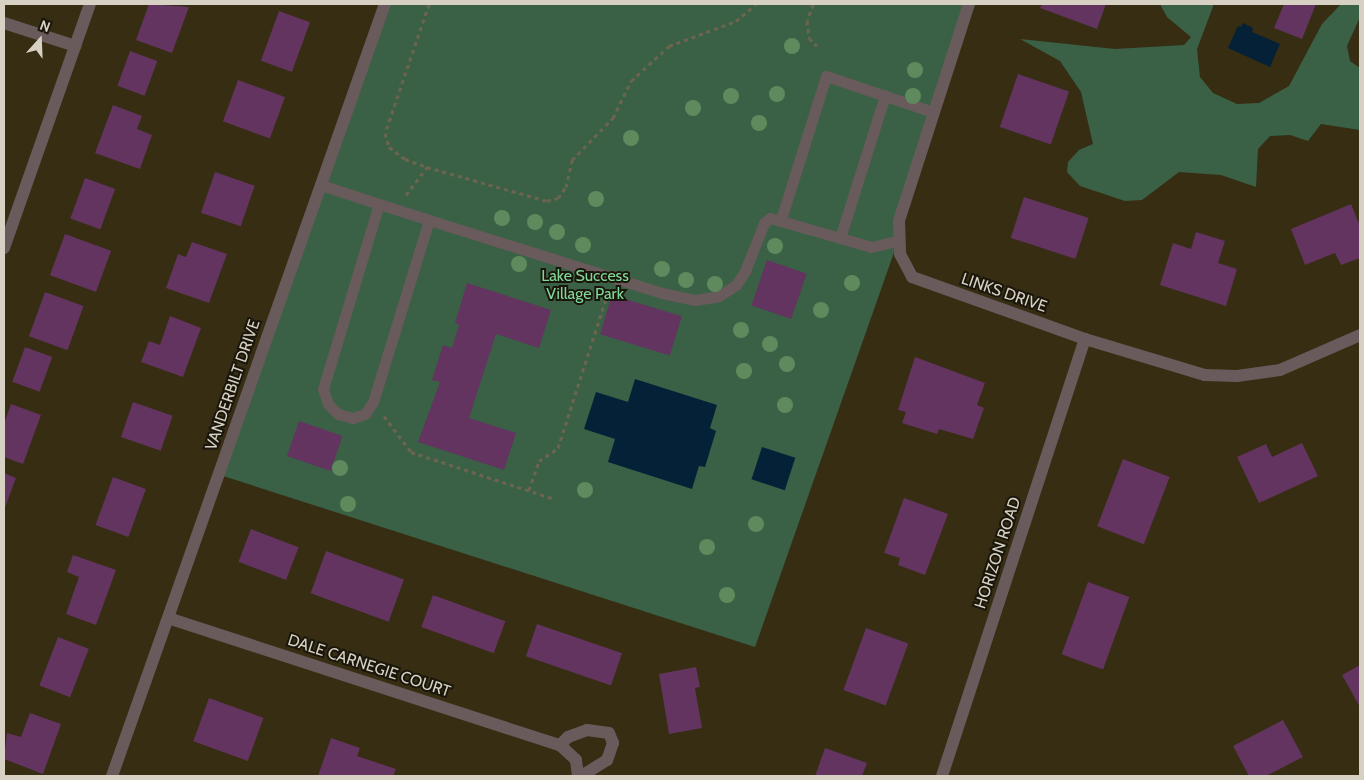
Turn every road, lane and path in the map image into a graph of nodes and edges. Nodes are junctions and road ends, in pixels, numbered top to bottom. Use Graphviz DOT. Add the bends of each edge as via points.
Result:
graph roads {
  1 [pos="90,4"];
  2 [pos="385,4"];
  3 [pos="429,4"];
  4 [pos="756,4"];
  5 [pos="813,4"];
  6 [pos="969,4"];
  7 [pos="4,24"];
  8 [pos="75,46"];
  9 [pos="817,46"];
  10 [pos="886,94"];
  11 [pos="934,112"];
  12 [pos="428,167"];
  13 [pos="321,186"];
  14 [pos="378,204"];
  15 [pos="395,209"];
  16 [pos="781,219"];
  17 [pos="429,220"];
  18 [pos="840,238"];
  19 [pos="898,241"];
  20 [pos="4,248"];
  21 [pos="613,278"];
  22 [pos="1360,335"];
  23 [pos="1085,339"];
  24 [pos="373,402"];
  25 [pos="529,490"];
  26 [pos="552,498"];
  27 [pos="168,618"];
  28 [pos="560,745"];
  29 [pos="112,776"];
  30 [pos="580,776"];
  31 [pos="942,776"];
  1 -- 8 [label="street"];
  2 -- 13 [label="street, VANDERBILT DRIVE"];
  3 -- 12 [label="path" via="385,133 389,147 405,159"];
  4 -- 12 [label="path" via="736,21 669,46 631,82 614,118 572,160 566,187 558,198 547,201"];
  5 -- 9 [label="path" via="807,20 809,38"];
  6 -- 11 [label="street, LINKS DRIVE"];
  7 -- 8 [label="street"];
  8 -- 20 [label="street"];
  10 -- 11 [label="lane"];
  10 -- 16 [label="lane" via="826,76"];
  10 -- 18 [label="lane"];
  11 -- 19 [label="street, LINKS DRIVE" via="900,214"];
  12 -- 15 [label="path"];
  13 -- 14 [label="lane"];
  13 -- 27 [label="street, VANDERBILT DRIVE"];
  14 -- 15 [label="lane"];
  14 -- 24 [label="lane" via="322,389 328,404 338,414 353,418 365,414"];
  15 -- 17 [label="lane"];
  16 -- 18 [label="lane"];
  16 -- 21 [label="lane" via="770,218 764,223 745,271 736,285 719,296 695,300"];
  17 -- 21 [label="lane"];
  17 -- 24 [label="lane"];
  18 -- 19 [label="lane" via="871,247"];
  19 -- 23 [label="street, LINKS DRIVE" via="902,263 917,280"];
  21 -- 25 [label="path" via="558,448 539,461"];
  22 -- 23 [label="street, LINKS DRIVE" via="1280,370 1237,376 1204,375"];
  23 -- 31 [label="street, HORIZON ROAD"];
  24 -- 25 [label="path" via="410,452"];
  25 -- 26 [label="path"];
  27 -- 28 [label="street, DALE CARNEGIE COURT"];
  27 -- 29 [label="street, VANDERBILT DRIVE"];
  28 -- 30 [label="street, DALE CARNEGIE COURT" via="576,760"];
  28 -- 30 [label="street, DALE CARNEGIE COURT" via="568,737 587,730 610,733 613,743 607,760"];
}
